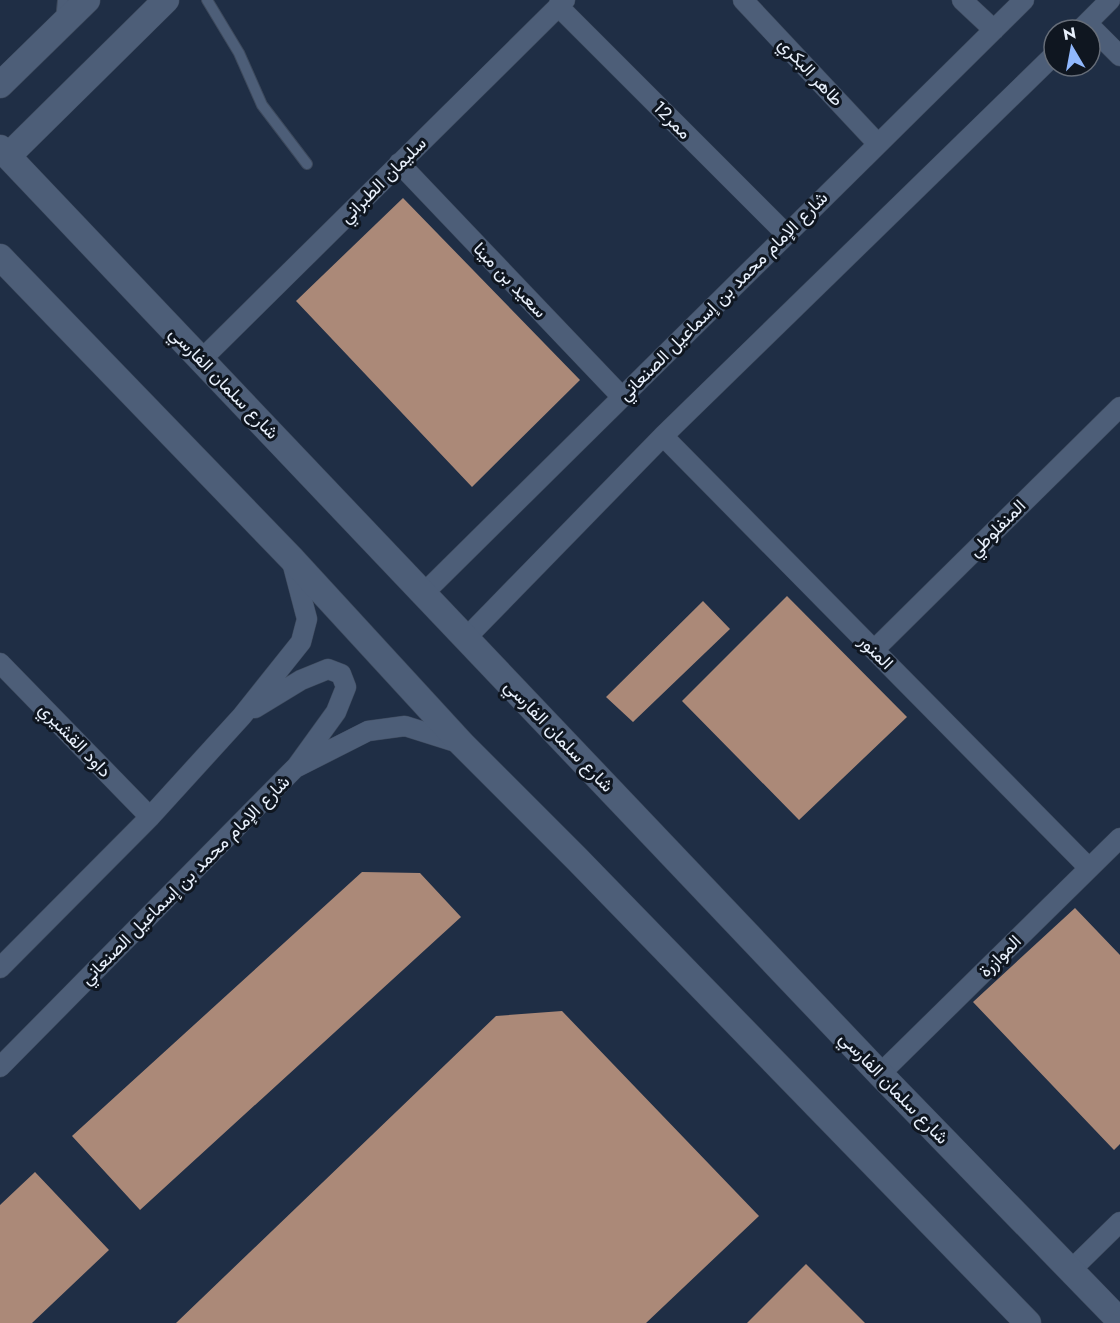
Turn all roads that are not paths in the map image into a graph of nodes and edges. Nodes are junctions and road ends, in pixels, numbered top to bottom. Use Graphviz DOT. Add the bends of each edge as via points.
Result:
graph roads {
  1 [pos="63,0"];
  2 [pos="87,0"];
  3 [pos="166,0"];
  4 [pos="207,0"];
  5 [pos="743,0"];
  6 [pos="963,0"];
  7 [pos="1024,0"];
  8 [pos="1110,0"];
  9 [pos="562,3"];
  10 [pos="1091,18"];
  11 [pos="61,26"];
  12 [pos="994,30"];
  13 [pos="1102,41"];
  14 [pos="1120,56"];
  15 [pos="1042,67"];
  16 [pos="0,85"];
  17 [pos="878,144"];
  18 [pos="4,152"];
  19 [pos="399,163"];
  20 [pos="307,164"];
  21 [pos="786,234"];
  22 [pos="0,257"];
  23 [pos="201,360"];
  24 [pos="621,396"];
  25 [pos="1120,407"];
  26 [pos="663,436"];
  27 [pos="291,558"];
  28 [pos="424,593"];
  29 [pos="466,638"];
  30 [pos="874,650"];
  31 [pos="0,663"];
  32 [pos="242,716"];
  33 [pos="462,744"];
  34 [pos="295,768"];
  35 [pos="150,817"];
  36 [pos="1120,838"];
  37 [pos="1089,868"];
  38 [pos="0,968"];
  39 [pos="0,1067"];
  40 [pos="880,1074"];
  41 [pos="1120,1222"];
  42 [pos="1071,1270"];
  43 [pos="1120,1321"];
  44 [pos="1028,1323"];
  1 -- 11 [label="lane"];
  2 -- 11 [label="street"];
  3 -- 18 [label="street"];
  4 -- 20 [label="lane" via="239,53 262,105"];
  5 -- 17 [label="street, طاهر البكري"];
  6 -- 12 [label="street"];
  7 -- 12 [label="street, شارع الإمام محمد بن إسماعيل الصنعاني"];
  8 -- 10 [label="street"];
  9 -- 19 [label="street, سليمان الطبراني"];
  9 -- 21 [label="street, ممر12"];
  11 -- 16 [label="street"];
  12 -- 17 [label="street, شارع الإمام محمد بن إسماعيل الصنعاني"];
  13 -- 14 [label="street"];
  15 -- 26 [label="street"];
  17 -- 21 [label="street, شارع الإمام محمد بن إسماعيل الصنعاني"];
  18 -- 23 [label="street, شارع سلمان الفارسي"];
  19 -- 23 [label="street, سليمان الطبراني"];
  19 -- 24 [label="street, سعيد بن مينا"];
  21 -- 24 [label="street, شارع الإمام محمد بن إسماعيل الصنعاني"];
  22 -- 27 [label="street"];
  23 -- 28 [label="street, شارع سلمان الفارسي"];
  24 -- 28 [label="street, شارع الإمام محمد بن إسماعيل الصنعاني"];
  25 -- 30 [label="street, المنفلوطي"];
  26 -- 29 [label="street"];
  26 -- 30 [label="street, المنور"];
  27 -- 32 [label="street" via="307,619 301,642"];
  27 -- 33 [label="street"];
  28 -- 29 [label="street, شارع سلمان الفارسي"];
  29 -- 40 [label="street, شارع سلمان الفارسي"];
  30 -- 37 [label="street, المنور"];
  31 -- 35 [label="street, داود القشيري"];
  32 -- 34 [label="street" via="301,680 328,669 341,674 346,687 336,711"];
  32 -- 35 [label="street"];
  33 -- 34 [label="street, شارع الإمام محمد بن إسماعيل الصنعاني" via="405,726 368,731"];
  33 -- 44 [label="street"];
  34 -- 39 [label="street, شارع الإمام محمد بن إسماعيل الصنعاني"];
  35 -- 38 [label="street"];
  36 -- 37 [label="street, الموازرة"];
  37 -- 40 [label="street, الموازرة"];
  40 -- 42 [label="street, شارع سلمان الفارسي"];
  41 -- 42 [label="street"];
  42 -- 43 [label="street, شارع سلمان الفارسي"];
}
